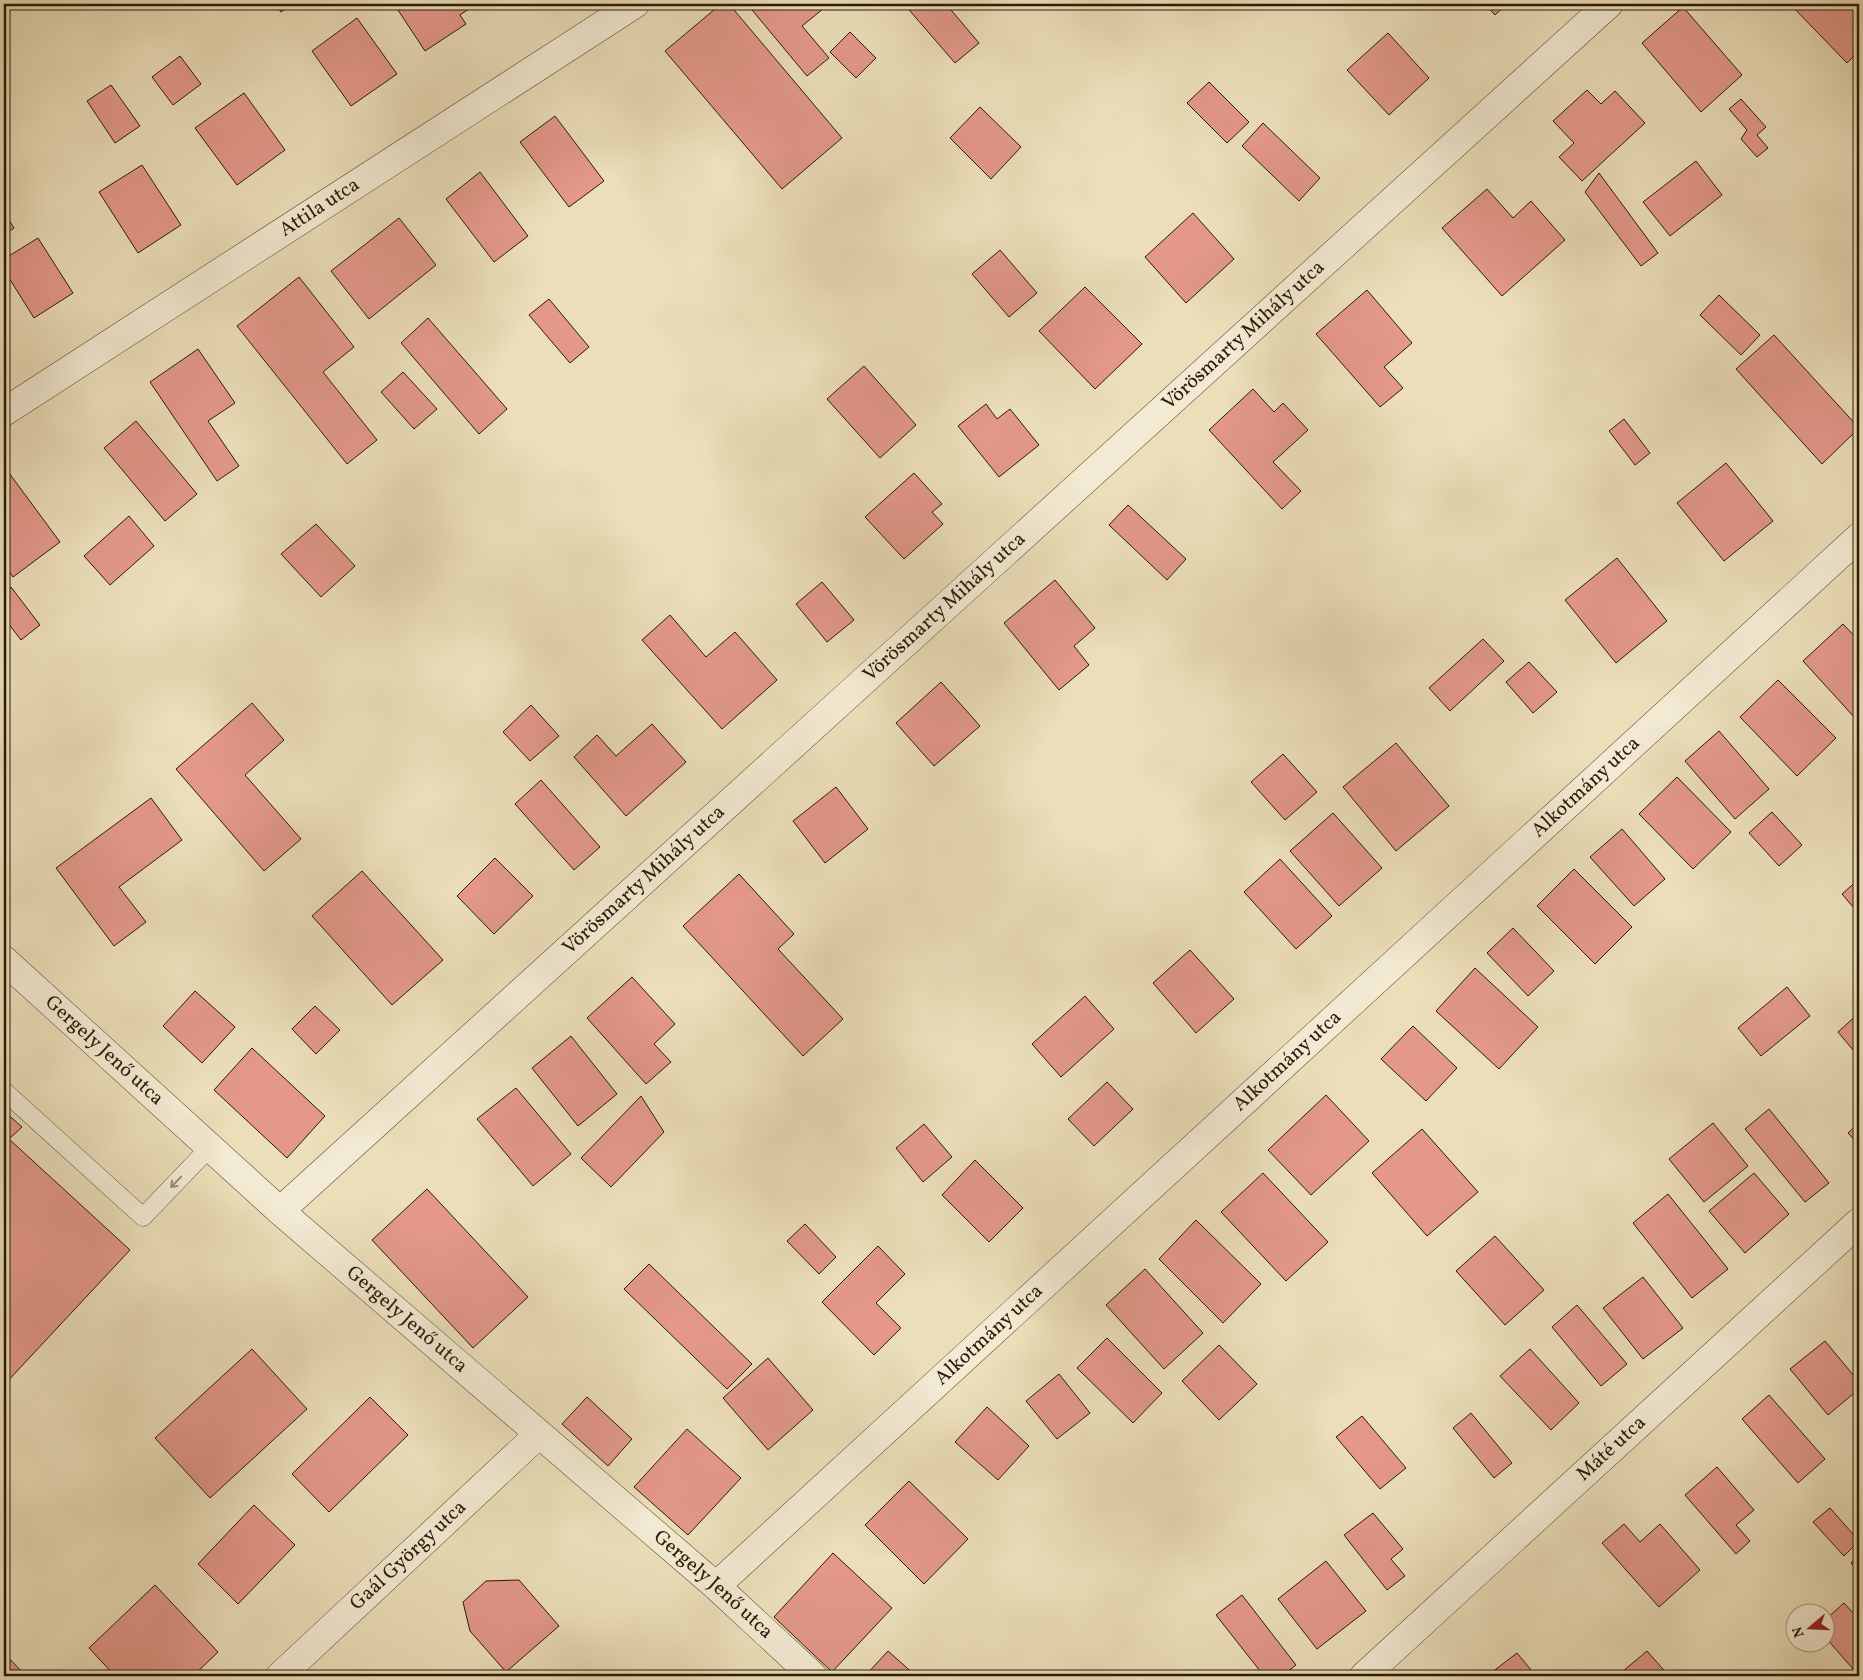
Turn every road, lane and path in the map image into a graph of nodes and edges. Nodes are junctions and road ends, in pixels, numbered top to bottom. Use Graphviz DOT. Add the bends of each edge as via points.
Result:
graph roads {
  1 [pos="635,4"];
  2 [pos="1609,4"];
  3 [pos="4,412"];
  4 [pos="1859,537"];
  5 [pos="4,960"];
  6 [pos="4,1091"];
  7 [pos="210,1147"];
  8 [pos="280,1212"];
  9 [pos="1859,1222"];
  10 [pos="538,1435"];
  11 [pos="716,1586"];
  12 [pos="280,1676"];
  13 [pos="813,1676"];
  14 [pos="1364,1676"];
  1 -- 3 [label="street, Attila utca"];
  2 -- 8 [label="street, Vörösmarty Mihály utca"];
  4 -- 11 [label="street, Alkotmány utca"];
  5 -- 7 [label="street, Gergely Jenő utca"];
  7 -- 6 [label="lane, one-way" via="143,1216"];
  7 -- 8 [label="street, Gergely Jenő utca"];
  8 -- 10 [label="street, Gergely Jenő utca"];
  9 -- 14 [label="street, Máté utca"];
  10 -- 11 [label="street, Gergely Jenő utca"];
  10 -- 12 [label="street, Gaál György utca"];
  11 -- 13 [label="street, Gergely Jenő utca"];
}
